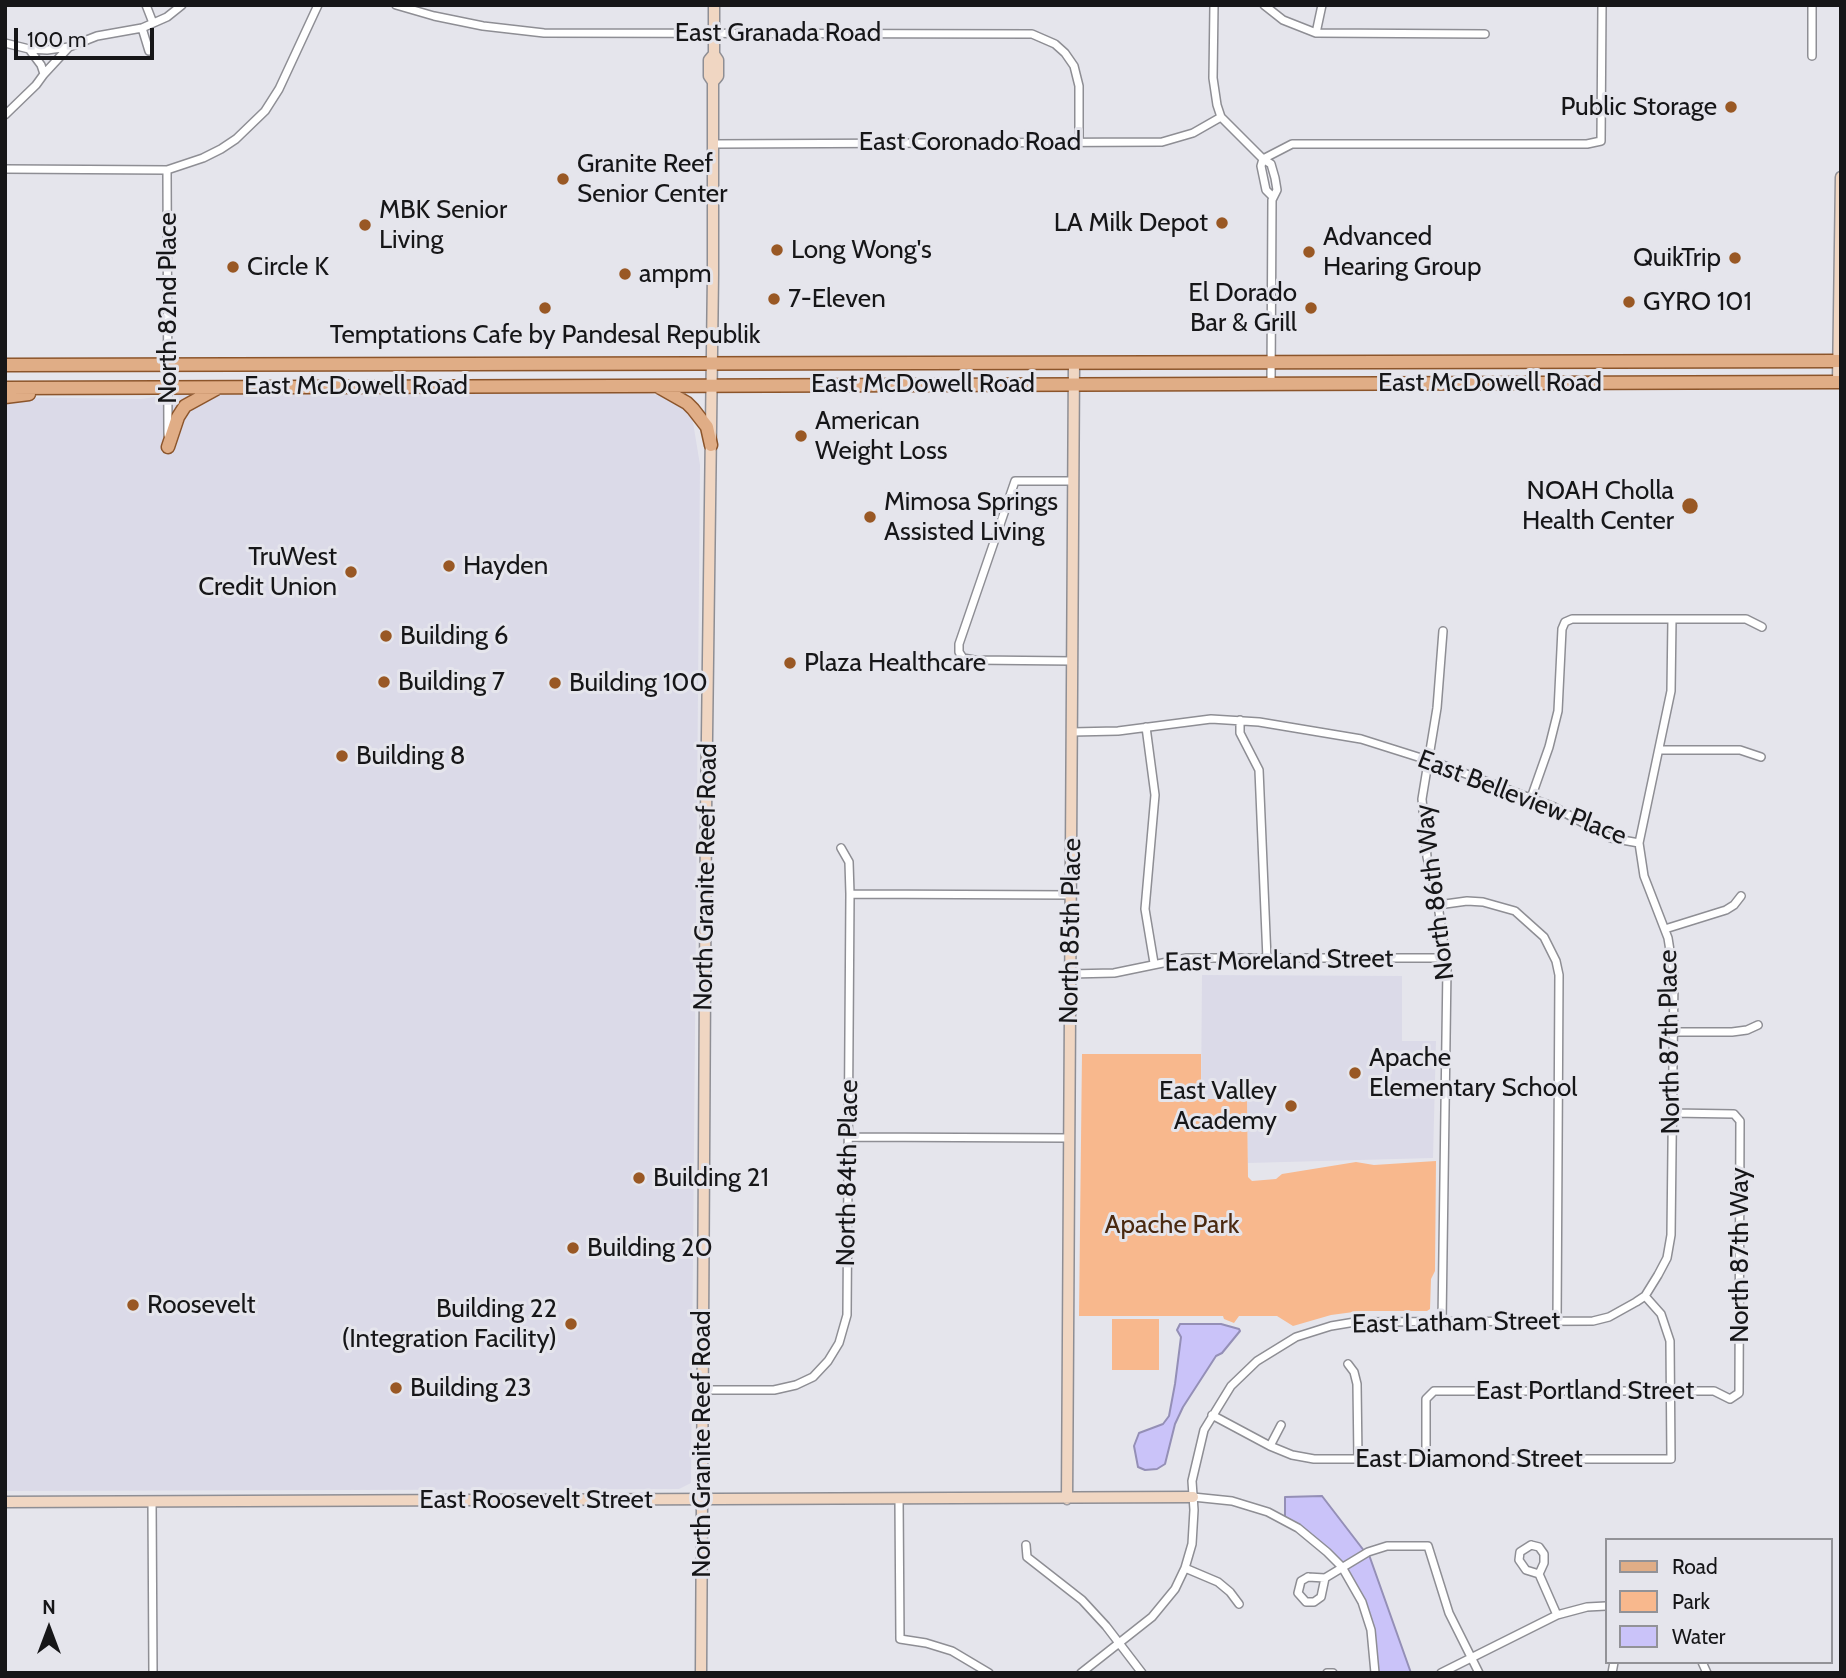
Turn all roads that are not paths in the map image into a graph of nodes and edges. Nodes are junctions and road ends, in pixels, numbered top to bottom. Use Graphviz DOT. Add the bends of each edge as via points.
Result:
graph roads {
  1 [pos="146,5"];
  2 [pos="182,5"];
  3 [pos="318,5"];
  4 [pos="396,5"];
  5 [pos="714,5"];
  6 [pos="1214,5"];
  7 [pos="1264,5"];
  8 [pos="1322,5"];
  9 [pos="1602,5"];
  10 [pos="1812,5"];
  11 [pos="153,23"];
  12 [pos="142,28"];
  13 [pos="1316,33"];
  14 [pos="714,34"];
  15 [pos="1485,34"];
  16 [pos="5,43"];
  17 [pos="69,47"];
  18 [pos="29,49"];
  19 [pos="149,51"];
  20 [pos="1812,55"];
  21 [pos="44,74"];
  22 [pos="5,115"];
  23 [pos="1222,117"];
  24 [pos="1079,142"];
  25 [pos="713,144"];
  26 [pos="1263,159"];
  27 [pos="5,169"];
  28 [pos="167,170"];
  29 [pos="1841,177"];
  30 [pos="1840,361"];
  31 [pos="1392,362"];
  32 [pos="1591,362"];
  33 [pos="1074,363"];
  34 [pos="1271,363"];
  35 [pos="451,364"];
  36 [pos="712,364"];
  37 [pos="947,364"];
  38 [pos="5,365"];
  39 [pos="168,365"];
  40 [pos="1590,382"];
  41 [pos="1840,382"];
  42 [pos="947,383"];
  43 [pos="1074,383"];
  44 [pos="1271,383"];
  45 [pos="1393,383"];
  46 [pos="654,384"];
  47 [pos="712,384"];
  48 [pos="451,386"];
  49 [pos="87,387"];
  50 [pos="169,387"];
  51 [pos="221,387"];
  52 [pos="5,388"];
  53 [pos="5,397"];
  54 [pos="711,445"];
  55 [pos="168,447"];
  56 [pos="1073,481"];
  57 [pos="1672,619"];
  58 [pos="1762,627"];
  59 [pos="1443,631"];
  60 [pos="1073,660"];
  61 [pos="1240,720"];
  62 [pos="1146,727"];
  63 [pos="1072,732"];
  64 [pos="1659,750"];
  65 [pos="1761,757"];
  66 [pos="1428,760"];
  67 [pos="1531,798"];
  68 [pos="1639,843"];
  69 [pos="841,848"];
  70 [pos="850,894"];
  71 [pos="1071,895"];
  72 [pos="1741,896"];
  73 [pos="1438,905"];
  74 [pos="1665,929"];
  75 [pos="1446,958"];
  76 [pos="1267,959"];
  77 [pos="1154,963"];
  78 [pos="1070,974"];
  79 [pos="1758,1025"];
  80 [pos="1673,1031"];
  81 [pos="1672,1113"];
  82 [pos="849,1137"];
  83 [pos="1069,1138"];
  84 [pos="1645,1296"];
  85 [pos="1442,1322"];
  86 [pos="1557,1322"];
  87 [pos="1348,1364"];
  88 [pos="702,1390"];
  89 [pos="1671,1390"];
  90 [pos="1739,1393"];
  91 [pos="1212,1415"];
  92 [pos="1281,1425"];
  93 [pos="1270,1446"];
  94 [pos="1358,1459"];
  95 [pos="1426,1459"];
  96 [pos="1193,1497"];
  97 [pos="899,1499"];
  98 [pos="1067,1499"];
  99 [pos="702,1500"];
  100 [pos="152,1501"];
  101 [pos="5,1502"];
  102 [pos="1026,1545"];
  103 [pos="1342,1567"];
  104 [pos="1185,1568"];
  105 [pos="1539,1574"];
  106 [pos="1325,1578"];
  107 [pos="1239,1604"];
  108 [pos="1604,1606"];
  109 [pos="1556,1615"];
  110 [pos="1119,1643"];
  111 [pos="1471,1658"];
  112 [pos="153,1673"];
  113 [pos="701,1673"];
  114 [pos="989,1673"];
  115 [pos="1081,1673"];
  116 [pos="1142,1673"];
  117 [pos="1327,1673"];
  118 [pos="1333,1673"];
  119 [pos="1375,1673"];
  120 [pos="1441,1673"];
  121 [pos="1479,1673"];
  1 -- 11 [label="street"];
  2 -- 11 [label="street"];
  3 -- 28 [label="street" via="279,89 253,124 221,149"];
  4 -- 14 [label="street, East Granada Road" via="483,26 544,33"];
  5 -- 14 [label="street, North Granite Reef Road"];
  6 -- 23 [label="street" via="1213,87"];
  7 -- 13 [label="street" via="1283,20"];
  8 -- 13 [label="street"];
  9 -- 26 [label="street" via="1601,141 1292,144"];
  10 -- 20 [label="street"];
  11 -- 12 [label="street"];
  12 -- 17 [label="street" via="97,36"];
  12 -- 19 [label="street"];
  13 -- 15 [label="street"];
  14 -- 24 [label="street, East Granada Road" via="1032,34 1055,44 1074,66 1079,86"];
  14 -- 25 [label="street, North Granite Reef Road" via="718,76 713,82"];
  16 -- 18 [label="street"];
  17 -- 18 [label="street"];
  17 -- 21 [label="street"];
  18 -- 21 [label="street"];
  21 -- 22 [label="street"];
  23 -- 24 [label="street, East Coronado Road" via="1193,133 1162,142"];
  23 -- 26 [label="street"];
  24 -- 25 [label="street, East Coronado Road"];
  25 -- 36 [label="street, North Granite Reef Road"];
  26 -- 34 [label="street" via="1271,164 1277,190 1272,196"];
  27 -- 28 [label="street"];
  28 -- 39 [label="street, North 82nd Place"];
  29 -- 30 [label="street"];
  30 -- 32 [label="main road, East McDowell Road"];
  30 -- 41 [label="street"];
  31 -- 32 [label="main road, East McDowell Road"];
  31 -- 34 [label="main road, East McDowell Road"];
  31 -- 45 [label="main road"];
  32 -- 40 [label="main road"];
  33 -- 34 [label="main road, East McDowell Road"];
  33 -- 37 [label="main road, East McDowell Road"];
  33 -- 43 [label="street, North 85th Place"];
  34 -- 44 [label="street"];
  35 -- 36 [label="main road, East McDowell Road"];
  35 -- 39 [label="main road, East McDowell Road"];
  35 -- 48 [label="main road"];
  36 -- 37 [label="main road, East McDowell Road"];
  36 -- 47 [label="street, North Granite Reef Road"];
  37 -- 42 [label="main road"];
  38 -- 39 [label="main road, East McDowell Road"];
  39 -- 50 [label="street, North 82nd Place"];
  40 -- 41 [label="main road, East McDowell Road"];
  40 -- 45 [label="main road, East McDowell Road"];
  42 -- 43 [label="main road, East McDowell Road"];
  42 -- 47 [label="main road, East McDowell Road"];
  43 -- 44 [label="main road, East McDowell Road"];
  43 -- 56 [label="street, North 85th Place"];
  44 -- 45 [label="main road, East McDowell Road"];
  46 -- 47 [label="main road, East McDowell Road"];
  46 -- 48 [label="main road, East McDowell Road"];
  46 -- 54 [label="main road" via="694,409 707,427"];
  47 -- 54 [label="street, North Granite Reef Road"];
  48 -- 51 [label="main road, East McDowell Road"];
  49 -- 50 [label="main road, East McDowell Road"];
  49 -- 52 [label="main road, East McDowell Road"];
  49 -- 53 [label="main road"];
  50 -- 51 [label="main road, East McDowell Road"];
  50 -- 55 [label="street, North 82nd Place"];
  51 -- 55 [label="main road" via="185,406"];
  54 -- 88 [label="street, North Granite Reef Road"];
  56 -- 60 [label="street, North 85th Place"];
  56 -- 60 [label="street" via="1015,481 958,644 963,658 974,660"];
  57 -- 58 [label="street" via="1746,619"];
  57 -- 64 [label="street, North 87th Place" via="1672,677"];
  57 -- 67 [label="street" via="1565,622 1558,711"];
  59 -- 66 [label="street, North 86th Way"];
  60 -- 63 [label="street, North 85th Place"];
  61 -- 62 [label="street, East Belleview Place"];
  61 -- 66 [label="street, East Belleview Place" via="1361,739"];
  61 -- 76 [label="street" via="1240,733 1259,770"];
  62 -- 63 [label="street, East Belleview Place"];
  62 -- 77 [label="street" via="1155,795 1145,909"];
  63 -- 71 [label="street, North 85th Place"];
  64 -- 65 [label="street" via="1740,750"];
  64 -- 68 [label="street, North 87th Place"];
  66 -- 67 [label="street, East Belleview Place"];
  66 -- 73 [label="street, North 86th Way" via="1422,811"];
  67 -- 68 [label="street, East Belleview Place" via="1611,838"];
  68 -- 74 [label="street, North 87th Place" via="1644,876"];
  69 -- 70 [label="street, North 84th Place" via="849,862"];
  70 -- 71 [label="street"];
  70 -- 82 [label="street, North 84th Place"];
  71 -- 78 [label="street, North 85th Place"];
  72 -- 74 [label="street" via="1726,910"];
  73 -- 75 [label="street, North 86th Way"];
  73 -- 86 [label="street" via="1483,901 1515,911 1544,937 1556,961"];
  74 -- 80 [label="street, North 87th Place" via="1673,967"];
  75 -- 76 [label="street, East Moreland Street"];
  75 -- 85 [label="street, North 86th Way"];
  76 -- 77 [label="street, East Moreland Street" via="1186,958"];
  77 -- 78 [label="street, East Moreland Street" via="1114,973"];
  78 -- 83 [label="street, North 85th Place"];
  79 -- 80 [label="street" via="1732,1032"];
  80 -- 81 [label="street, North 87th Place"];
  81 -- 84 [label="street, North 87th Place" via="1670,1247"];
  81 -- 90 [label="street, North 87th Way" via="1727,1113 1740,1121"];
  82 -- 83 [label="street"];
  82 -- 88 [label="street, North 84th Place" via="847,1315 839,1343 813,1377 796,1385 774,1390"];
  83 -- 98 [label="street, North 85th Place"];
  84 -- 86 [label="street, East Latham Street" via="1609,1317"];
  84 -- 89 [label="street" via="1666,1325"];
  85 -- 86 [label="street, East Latham Street"];
  85 -- 91 [label="street, East Latham Street" via="1355,1322 1296,1337 1244,1371"];
  87 -- 94 [label="street" via="1357,1384"];
  88 -- 99 [label="street, North Granite Reef Road"];
  89 -- 90 [label="street, East Portland Street" via="1714,1391 1730,1399"];
  89 -- 95 [label="street, East Portland Street" via="1434,1391 1426,1399"];
  89 -- 95 [label="street, East Diamond Street" via="1671,1459"];
  91 -- 93 [label="street, East Diamond Street"];
  91 -- 96 [label="street, East Latham Street" via="1196,1456"];
  92 -- 93 [label="street"];
  93 -- 94 [label="street, East Diamond Street" via="1314,1459"];
  94 -- 95 [label="street, East Diamond Street"];
  96 -- 98 [label="street, East Roosevelt Street"];
  96 -- 103 [label="street" via="1232,1501 1268,1512 1306,1533"];
  96 -- 104 [label="street, East Latham Street" via="1194,1532"];
  97 -- 98 [label="street, East Roosevelt Street"];
  97 -- 99 [label="street, East Roosevelt Street"];
  97 -- 114 [label="street" via="900,1639 939,1646"];
  99 -- 100 [label="street, East Roosevelt Street"];
  99 -- 113 [label="street, North Granite Reef Road"];
  100 -- 101 [label="street, East Roosevelt Street"];
  100 -- 112 [label="street"];
  102 -- 110 [label="street" via="1027,1557 1082,1600"];
  103 -- 106 [label="street"];
  103 -- 111 [label="street" via="1387,1546 1428,1546 1449,1613"];
  103 -- 119 [label="street" via="1367,1616"];
  104 -- 107 [label="street" via="1218,1582"];
  104 -- 110 [label="street, East Latham Street" via="1161,1608"];
  105 -- 109 [label="street"];
  108 -- 109 [label="street"];
  109 -- 111 [label="street"];
  110 -- 115 [label="street, East Latham Street"];
  110 -- 116 [label="street"];
  111 -- 120 [label="street"];
  111 -- 121 [label="street"];
  117 -- 118 [label="street"];
}
